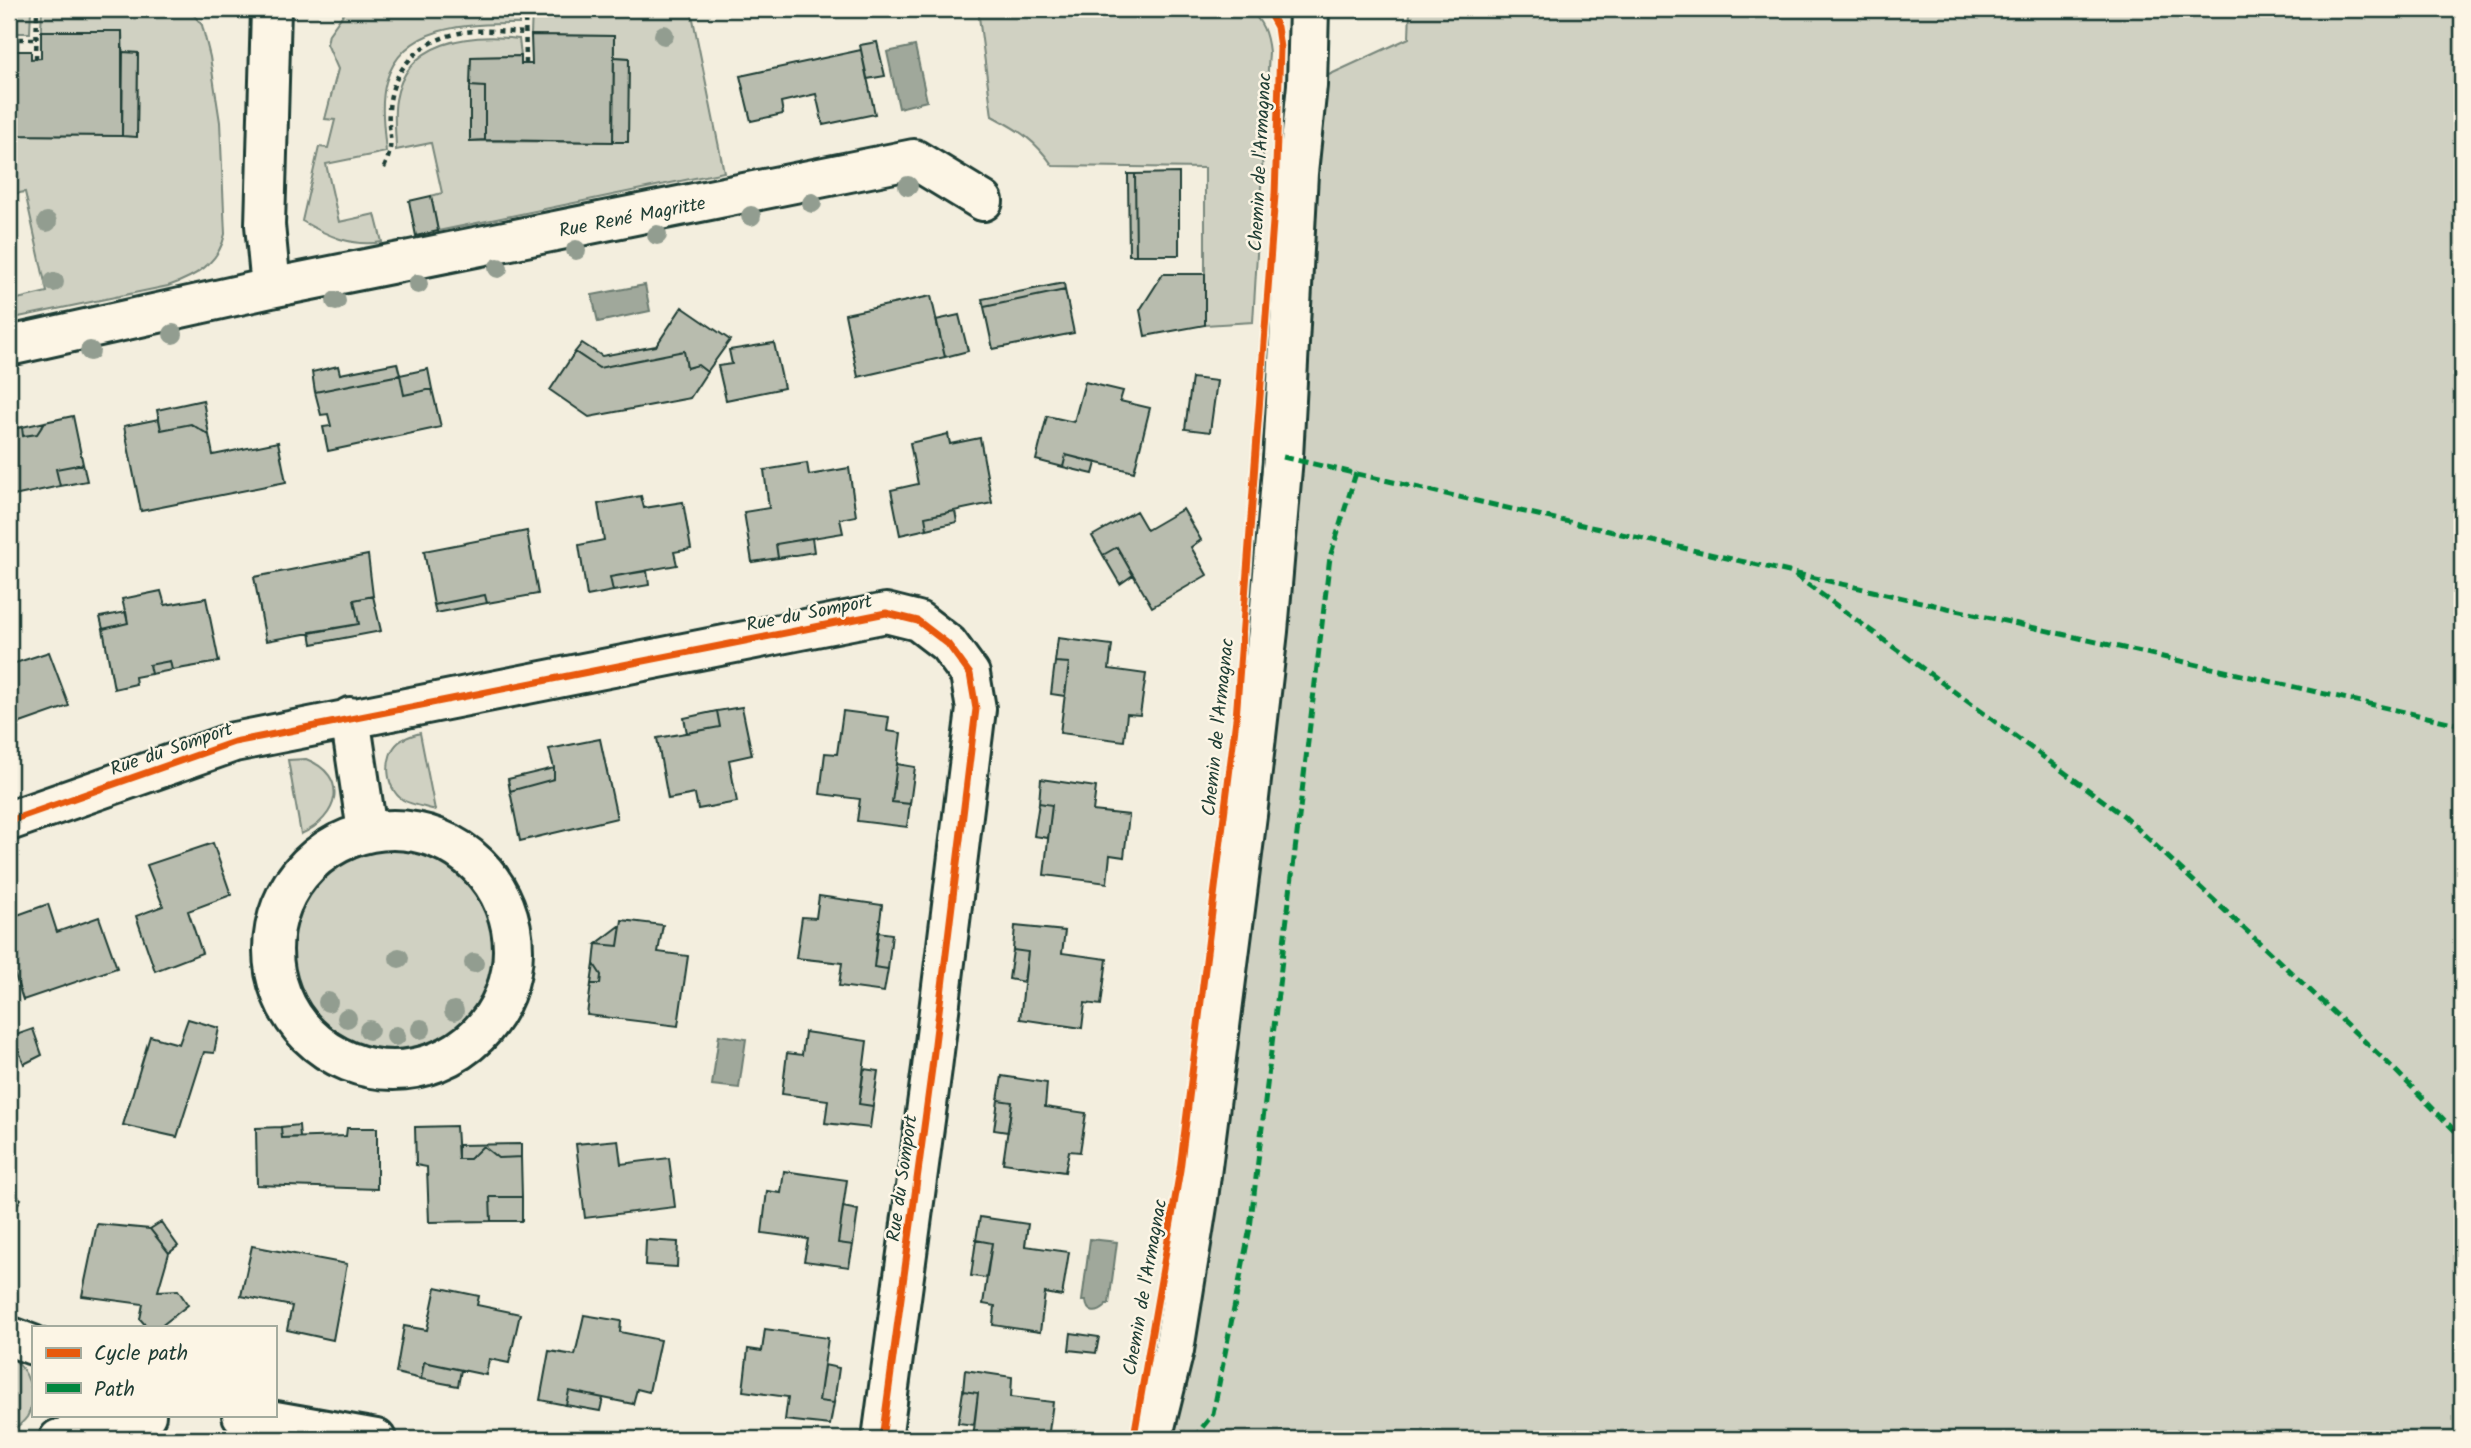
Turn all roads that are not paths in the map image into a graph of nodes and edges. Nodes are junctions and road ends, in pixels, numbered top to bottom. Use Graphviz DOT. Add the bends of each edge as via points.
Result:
graph roads {
  1 [pos="271,9"];
  2 [pos="1309,9"];
  3 [pos="983,201"];
  4 [pos="271,288"];
  5 [pos="9,346"];
  6 [pos="350,717"];
  7 [pos="9,821"];
  8 [pos="367,831"];
  9 [pos="144,1416"];
  10 [pos="249,1416"];
  11 [pos="70,1426"];
  12 [pos="36,1439"];
  13 [pos="376,1439"];
  14 [pos="882,1439"];
  15 [pos="1152,1439"];
  1 -- 4 [label="street" via="265,225"];
  2 -- 15 [label="street, Chemin de l'Armagnac" via="1283,457 1246,828 1197,1206 1174,1350"];
  3 -- 4 [label="street, Rue René Magritte" via="914,159"];
  4 -- 5 [label="street, Rue René Magritte"];
  6 -- 7 [label="street, Rue du Somport" via="234,742"];
  6 -- 8 [label="street"];
  6 -- 14 [label="street, Rue du Somport" via="886,614 918,621 948,644 970,674 976,709"];
  8 -- 8 [label="street" via="328,848 297,876 277,914 271,955 281,996 303,1032 336,1057 376,1070 418,1069 458,1053 489,1024 509,987 514,945 505,904 483,868 467,855 450,842 410,829"];
  9 -- 11 [label="street" via="131,1422"];
  10 -- 13 [label="street"];
  11 -- 12 [label="street" via="46,1426"];
}
